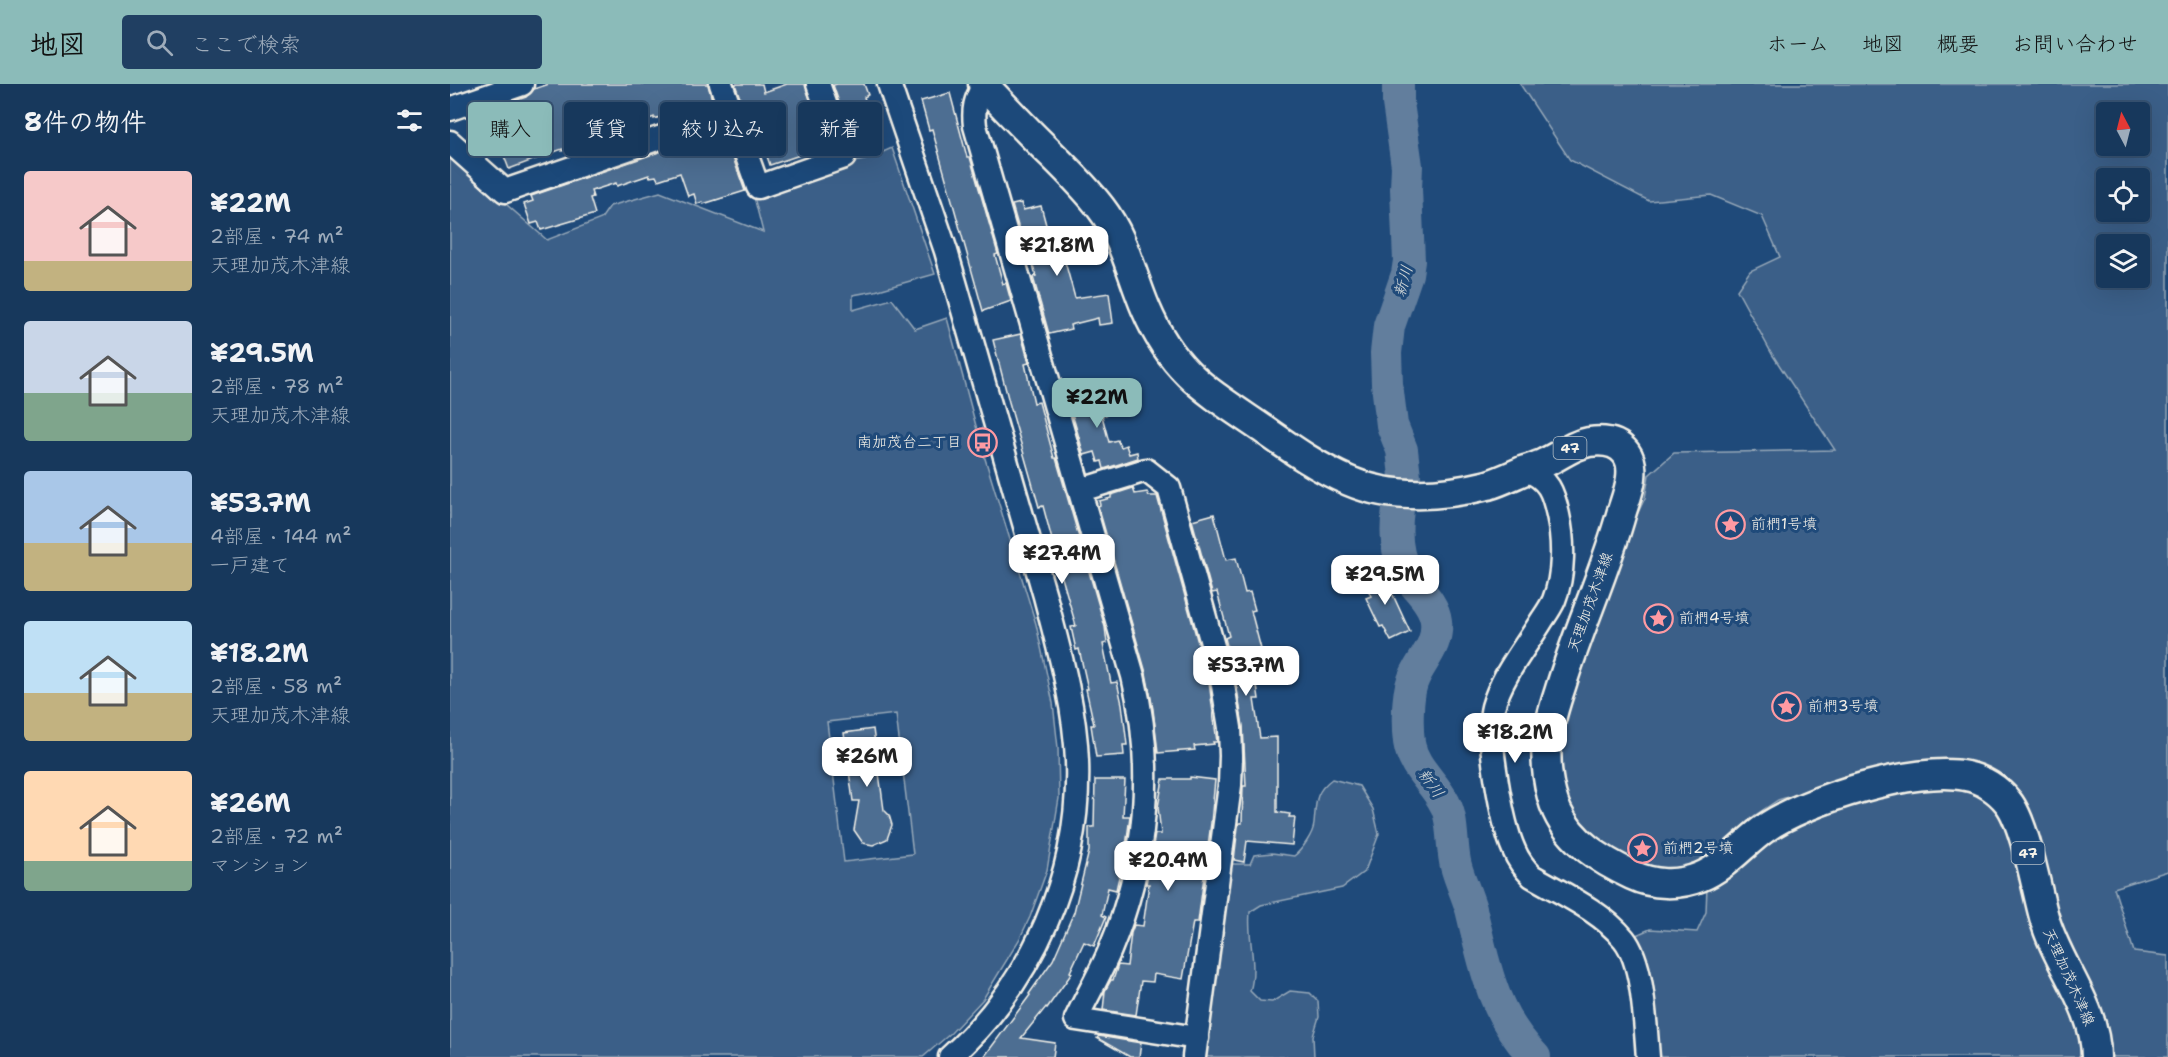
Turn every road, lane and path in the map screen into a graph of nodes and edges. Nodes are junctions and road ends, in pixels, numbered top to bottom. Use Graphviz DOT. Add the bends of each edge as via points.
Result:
graph roads {
  1 [pos="522,84"];
  2 [pos="721,84"];
  3 [pos="818,84"];
  4 [pos="889,84"];
  5 [pos="983,85"];
  6 [pos="728,102"];
  7 [pos="450,109"];
  8 [pos="660,138"];
  9 [pos="450,142"];
  10 [pos="747,156"];
  11 [pos="1526,470"];
  12 [pos="1081,490"];
  13 [pos="1196,1048"];
  14 [pos="950,1057"];
  15 [pos="1648,1057"];
  16 [pos="2096,1057"];
  1 -- 7 [label="street"];
  2 -- 6 [label="street"];
  3 -- 10 [label="street" via="844,157 758,187"];
  4 -- 14 [label="street" via="946,251 1045,596 1070,701 1077,761 1069,851 1041,936 1003,1000"];
  5 -- 11 [label="main road, 天理加茂木津線 / 47" via="1102,209 1121,241 1145,308 1168,349 1197,384 1226,405 1338,476 1382,491 1416,495 1457,490 1491,484"];
  5 -- 12 [label="street" via="973,111 975,126"];
  8 -- 9 [label="street" via="505,191"];
  11 -- 15 [label="street" via="1548,483 1553,495 1562,535 1560,574 1554,600 1500,687 1493,707 1493,756 1500,793 1513,849 1524,868 1604,919 1625,940 1636,966"];
  11 -- 16 [label="main road, 天理加茂木津線 / 47" via="1568,449 1600,441 1620,448 1630,463 1630,481 1619,523 1571,655 1547,745 1549,781 1557,811 1582,845 1637,878 1659,884 1684,882 1714,870 1765,828 1800,808 1856,788 1929,775 1948,774 1981,781 2005,797 2013,808 2045,923 2093,1028"];
  12 -- 13 [label="street" via="1146,470 1169,488 1222,679 1230,728 1230,785"];
  12 -- 13 [label="street" via="1139,701 1146,782 1130,896 1110,951 1076,1020"];
}
